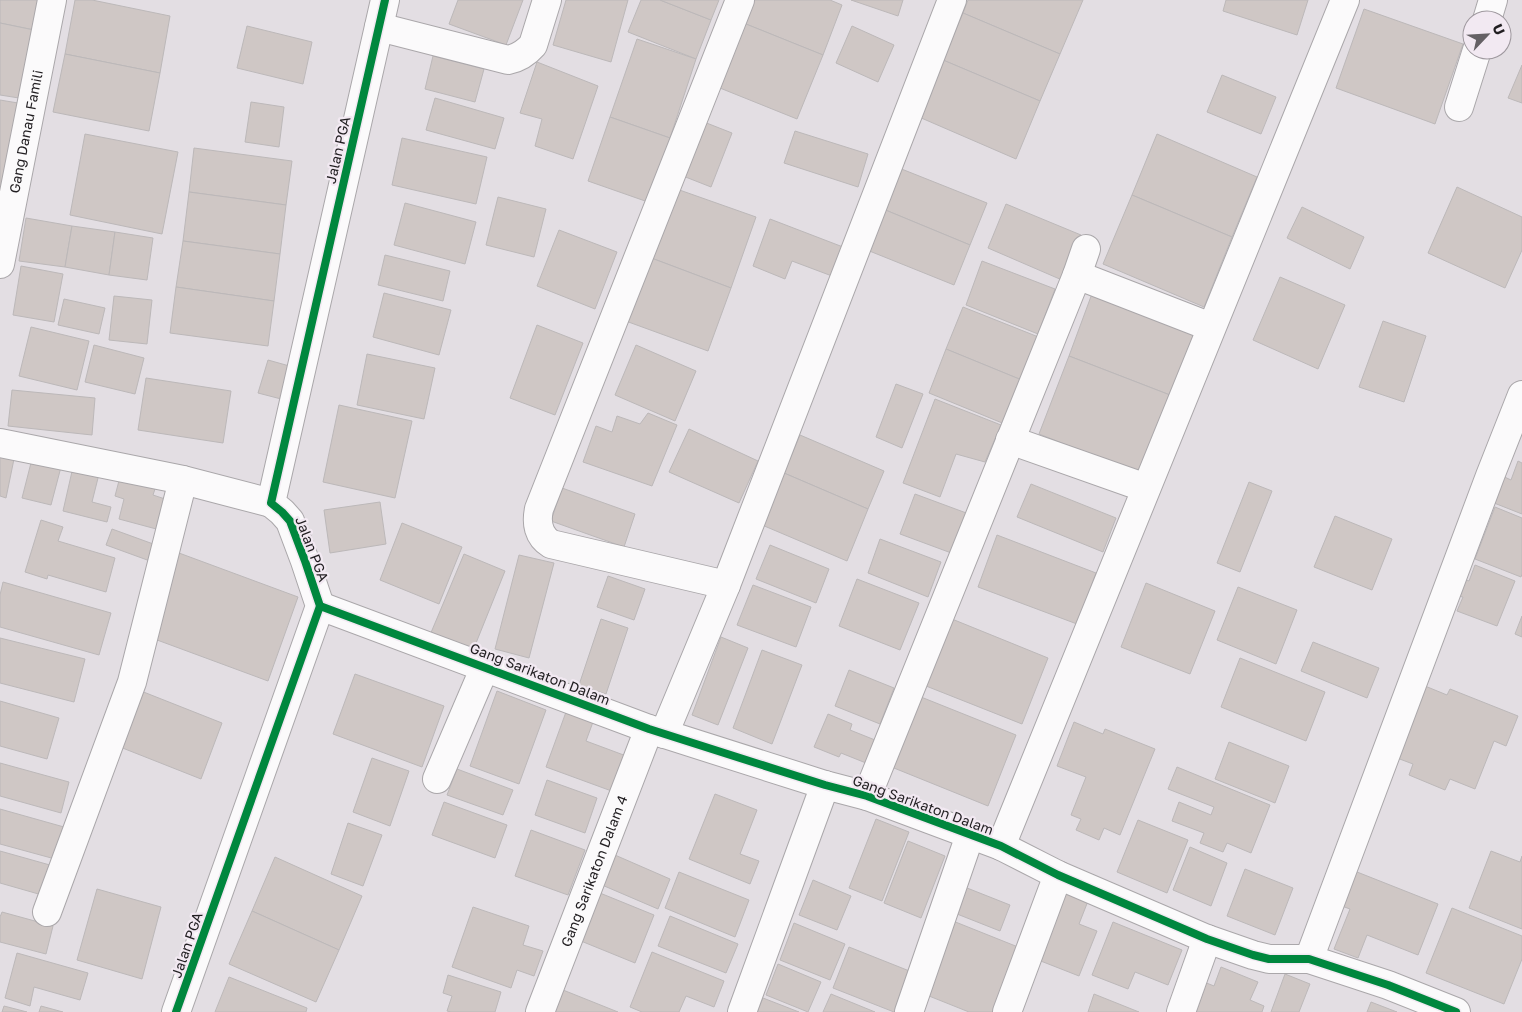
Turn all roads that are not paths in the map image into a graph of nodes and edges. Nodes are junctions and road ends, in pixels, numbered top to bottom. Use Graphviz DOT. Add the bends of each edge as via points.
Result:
graph roads {
  1 [pos="52,0"];
  2 [pos="385,0"];
  3 [pos="547,0"];
  4 [pos="740,0"];
  5 [pos="952,0"];
  6 [pos="1345,0"];
  7 [pos="379,27"];
  8 [pos="1474,60"];
  9 [pos="1459,107"];
  10 [pos="1086,249"];
  11 [pos="0,264"];
  12 [pos="1077,275"];
  13 [pos="1211,327"];
  14 [pos="1522,395"];
  15 [pos="1010,440"];
  16 [pos="0,443"];
  17 [pos="183,480"];
  18 [pos="1146,488"];
  19 [pos="271,503"];
  20 [pos="726,585"];
  21 [pos="320,606"];
  22 [pos="485,667"];
  23 [pos="657,731"];
  24 [pos="437,779"];
  25 [pos="825,785"];
  26 [pos="867,796"];
  27 [pos="970,835"];
  28 [pos="1001,846"];
  29 [pos="1058,875"];
  30 [pos="47,912"];
  31 [pos="1207,939"];
  32 [pos="1309,959"];
  33 [pos="176,1012"];
  34 [pos="540,1012"];
  35 [pos="742,1012"];
  36 [pos="909,1012"];
  37 [pos="1007,1012"];
  38 [pos="1181,1012"];
  39 [pos="1456,1012"];
  1 -- 11 [label="street, Gang Danau Famili"];
  2 -- 7 [label="street, Jalan PGA"];
  3 -- 7 [label="street" via="533,45 508,60"];
  4 -- 20 [label="street" via="539,509 537,525 551,544"];
  5 -- 20 [label="street, Gang Sarikaton Dalam 4"];
  6 -- 13 [label="street"];
  7 -- 19 [label="street, Jalan PGA"];
  8 -- 9 [label="street"];
  10 -- 12 [label="street"];
  12 -- 13 [label="street"];
  12 -- 15 [label="street"];
  13 -- 18 [label="street"];
  14 -- 32 [label="street"];
  15 -- 18 [label="street"];
  15 -- 26 [label="street"];
  16 -- 17 [label="street"];
  17 -- 19 [label="street"];
  17 -- 30 [label="street" via="132,682"];
  18 -- 28 [label="street"];
  19 -- 21 [label="street, Jalan PGA" via="287,516 292,525"];
  20 -- 23 [label="street, Gang Sarikaton Dalam 4"];
  21 -- 22 [label="street, Gang Sarikaton Dalam"];
  21 -- 33 [label="street, Jalan PGA"];
  22 -- 23 [label="street, Gang Sarikaton Dalam"];
  22 -- 24 [label="street"];
  23 -- 25 [label="street, Gang Sarikaton Dalam"];
  23 -- 34 [label="street, Gang Sarikaton Dalam 4"];
  25 -- 26 [label="street, Gang Sarikaton Dalam"];
  25 -- 35 [label="street"];
  26 -- 27 [label="street, Gang Sarikaton Dalam"];
  27 -- 28 [label="street, Gang Sarikaton Dalam"];
  27 -- 36 [label="street"];
  28 -- 29 [label="street, Gang Sarikaton Dalam"];
  29 -- 31 [label="street, Gang Sarikaton Dalam"];
  29 -- 37 [label="street"];
  31 -- 32 [label="street, Gang Sarikaton Dalam" via="1269,959"];
  31 -- 38 [label="street"];
  32 -- 39 [label="street, Gang Sarikaton Dalam"];
}
